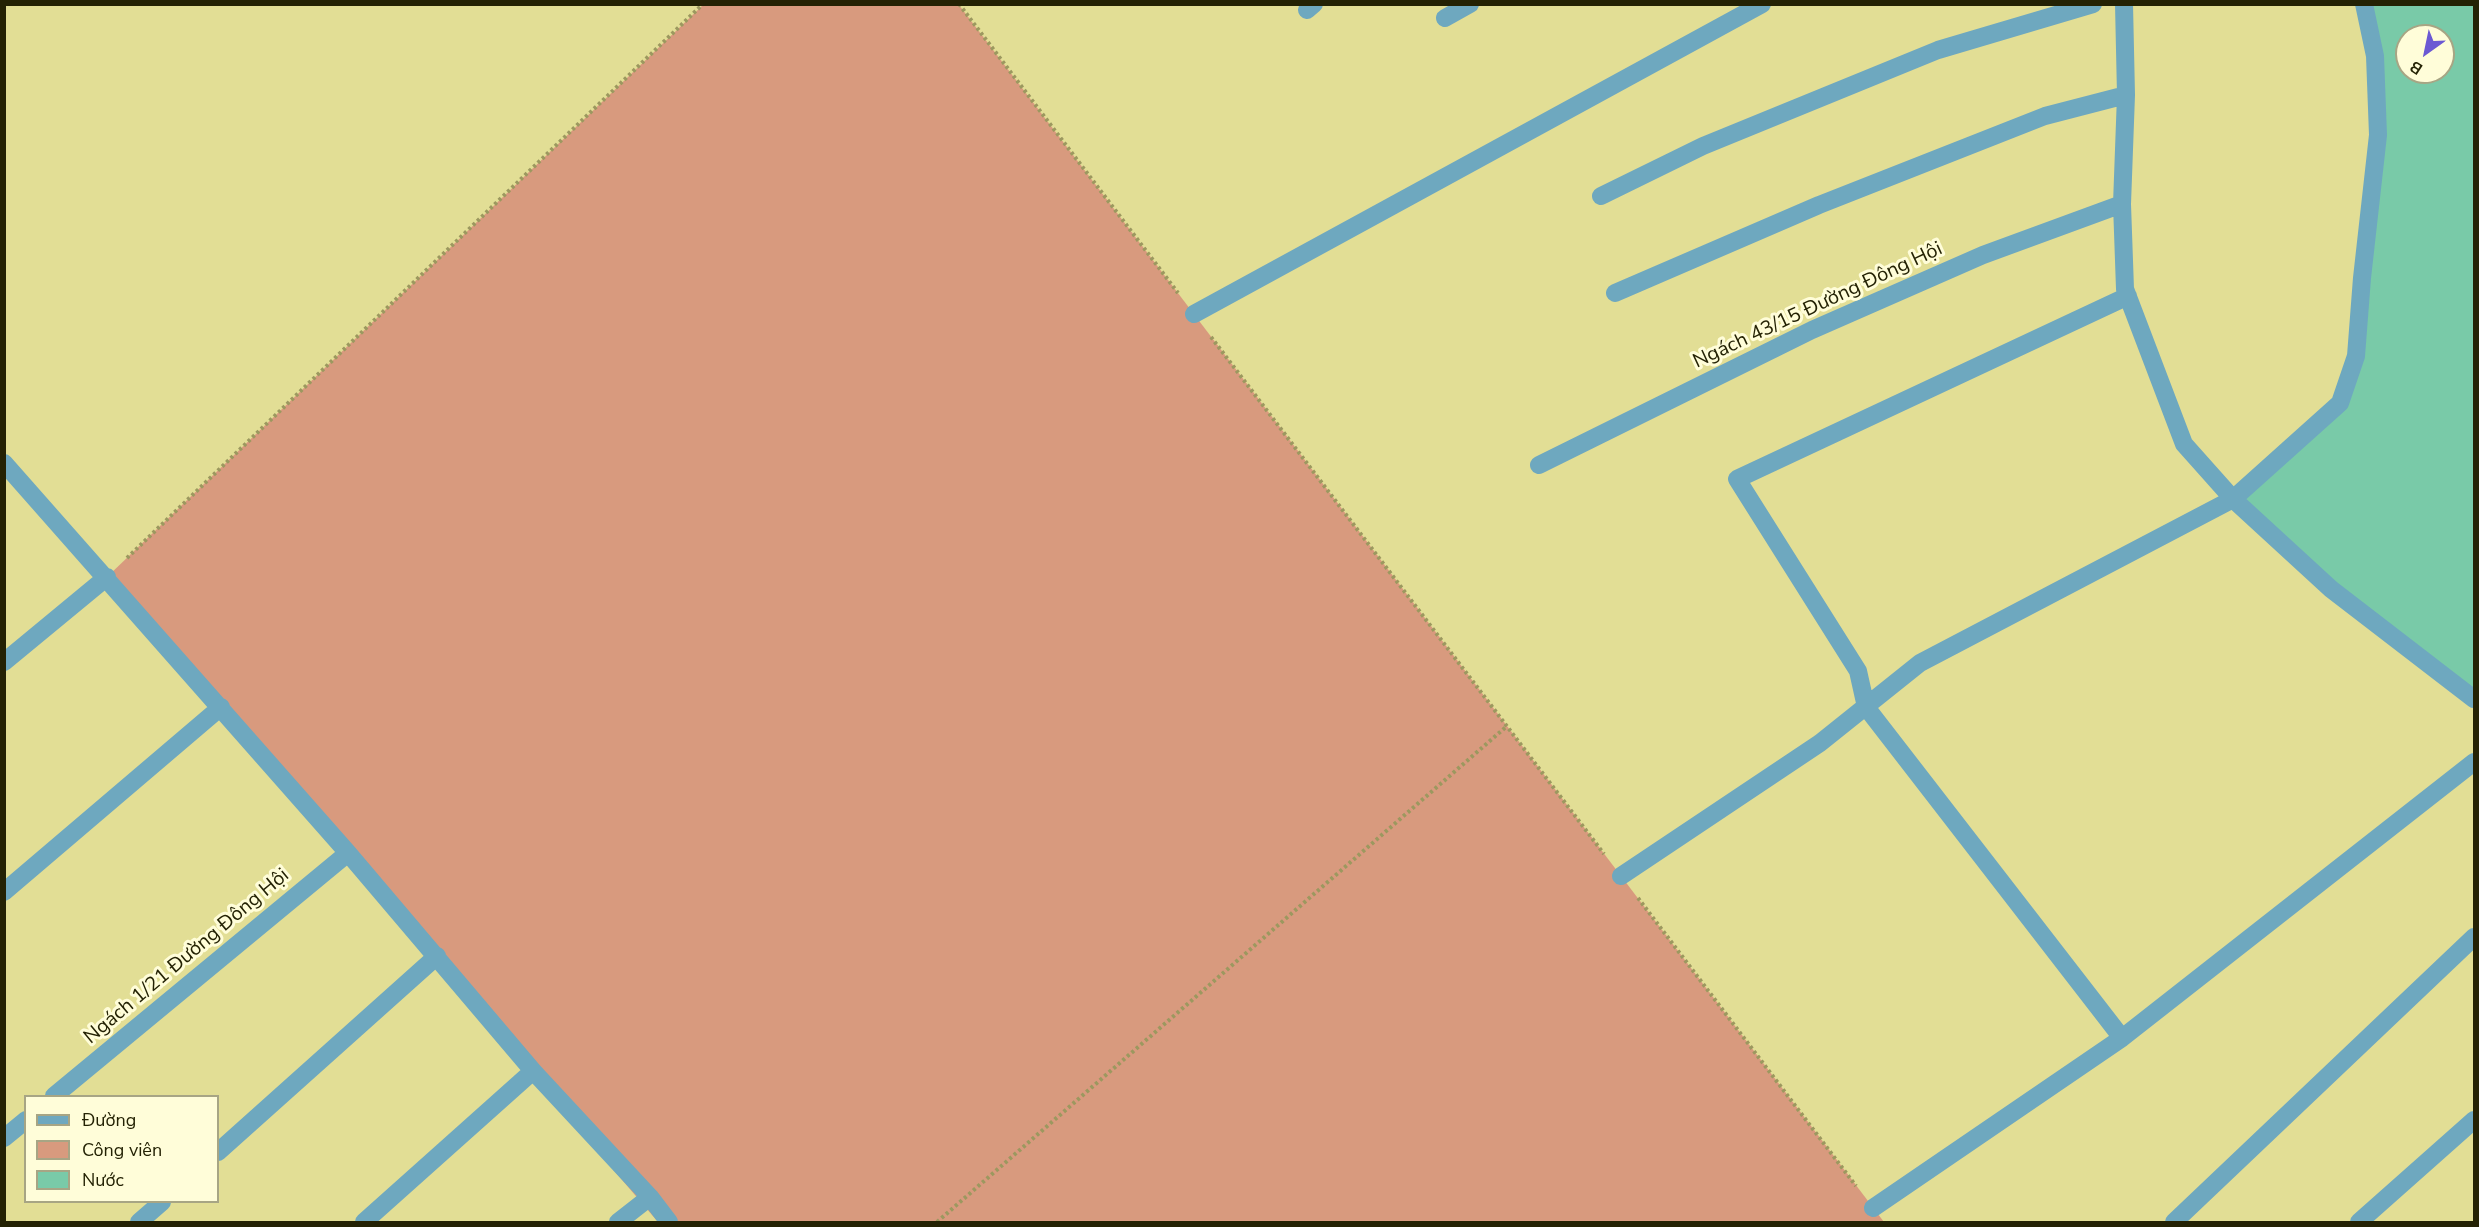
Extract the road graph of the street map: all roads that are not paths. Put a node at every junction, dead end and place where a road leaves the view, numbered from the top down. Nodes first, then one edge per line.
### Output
1 (1470, 4) edge
2 (1762, 4) edge
3 (2093, 4) edge
4 (2124, 4) edge
5 (2364, 4) edge
6 (1445, 18) dead end
7 (2126, 95) junction
8 (1601, 196) dead end
9 (2122, 204) junction
10 (1615, 293) dead end
11 (2128, 296) junction
12 (1194, 314) road end
13 (4, 462) edge
14 (1539, 465) dead end
15 (2233, 499) junction
16 (107, 577) junction
17 (4, 662) edge
18 (2475, 699) edge
19 (221, 707) junction
20 (1866, 707) junction
21 (2475, 762) edge
22 (348, 853) junction
23 (1621, 876) road end
24 (4, 892) edge
25 (2475, 937) edge
26 (437, 956) junction
27 (2122, 1038) junction
28 (533, 1071) junction
29 (55, 1095) edge
30 (2475, 1120) edge
31 (24, 1122) edge
32 (4, 1138) edge
33 (219, 1151) edge
34 (650, 1197) junction
35 (161, 1203) edge
36 (1873, 1208) road end
37 (139, 1222) edge
38 (364, 1222) edge
39 (618, 1222) edge
40 (669, 1222) edge
41 (2174, 1222) edge
42 (2359, 1222) edge

1 - 6 street
2 - 12 street
3 - 8 street
4 - 7 street
5 - 15 street
7 - 9 street
7 - 10 street
9 - 11 street
9 - 14 street, Ngách 43/15 Đường Đông Hội
11 - 15 street
11 - 20 street
13 - 16 street
15 - 18 street
15 - 20 street
16 - 17 street
16 - 19 street
19 - 22 street
19 - 24 street
20 - 23 street
20 - 27 street
21 - 27 street
22 - 26 street
22 - 29 street, Ngách 1/21 Đường Đông Hội
25 - 41 street
26 - 28 street
26 - 33 street
27 - 36 street
28 - 34 street
28 - 38 street
30 - 42 street
31 - 32 street
34 - 39 street
34 - 40 street
35 - 37 street

